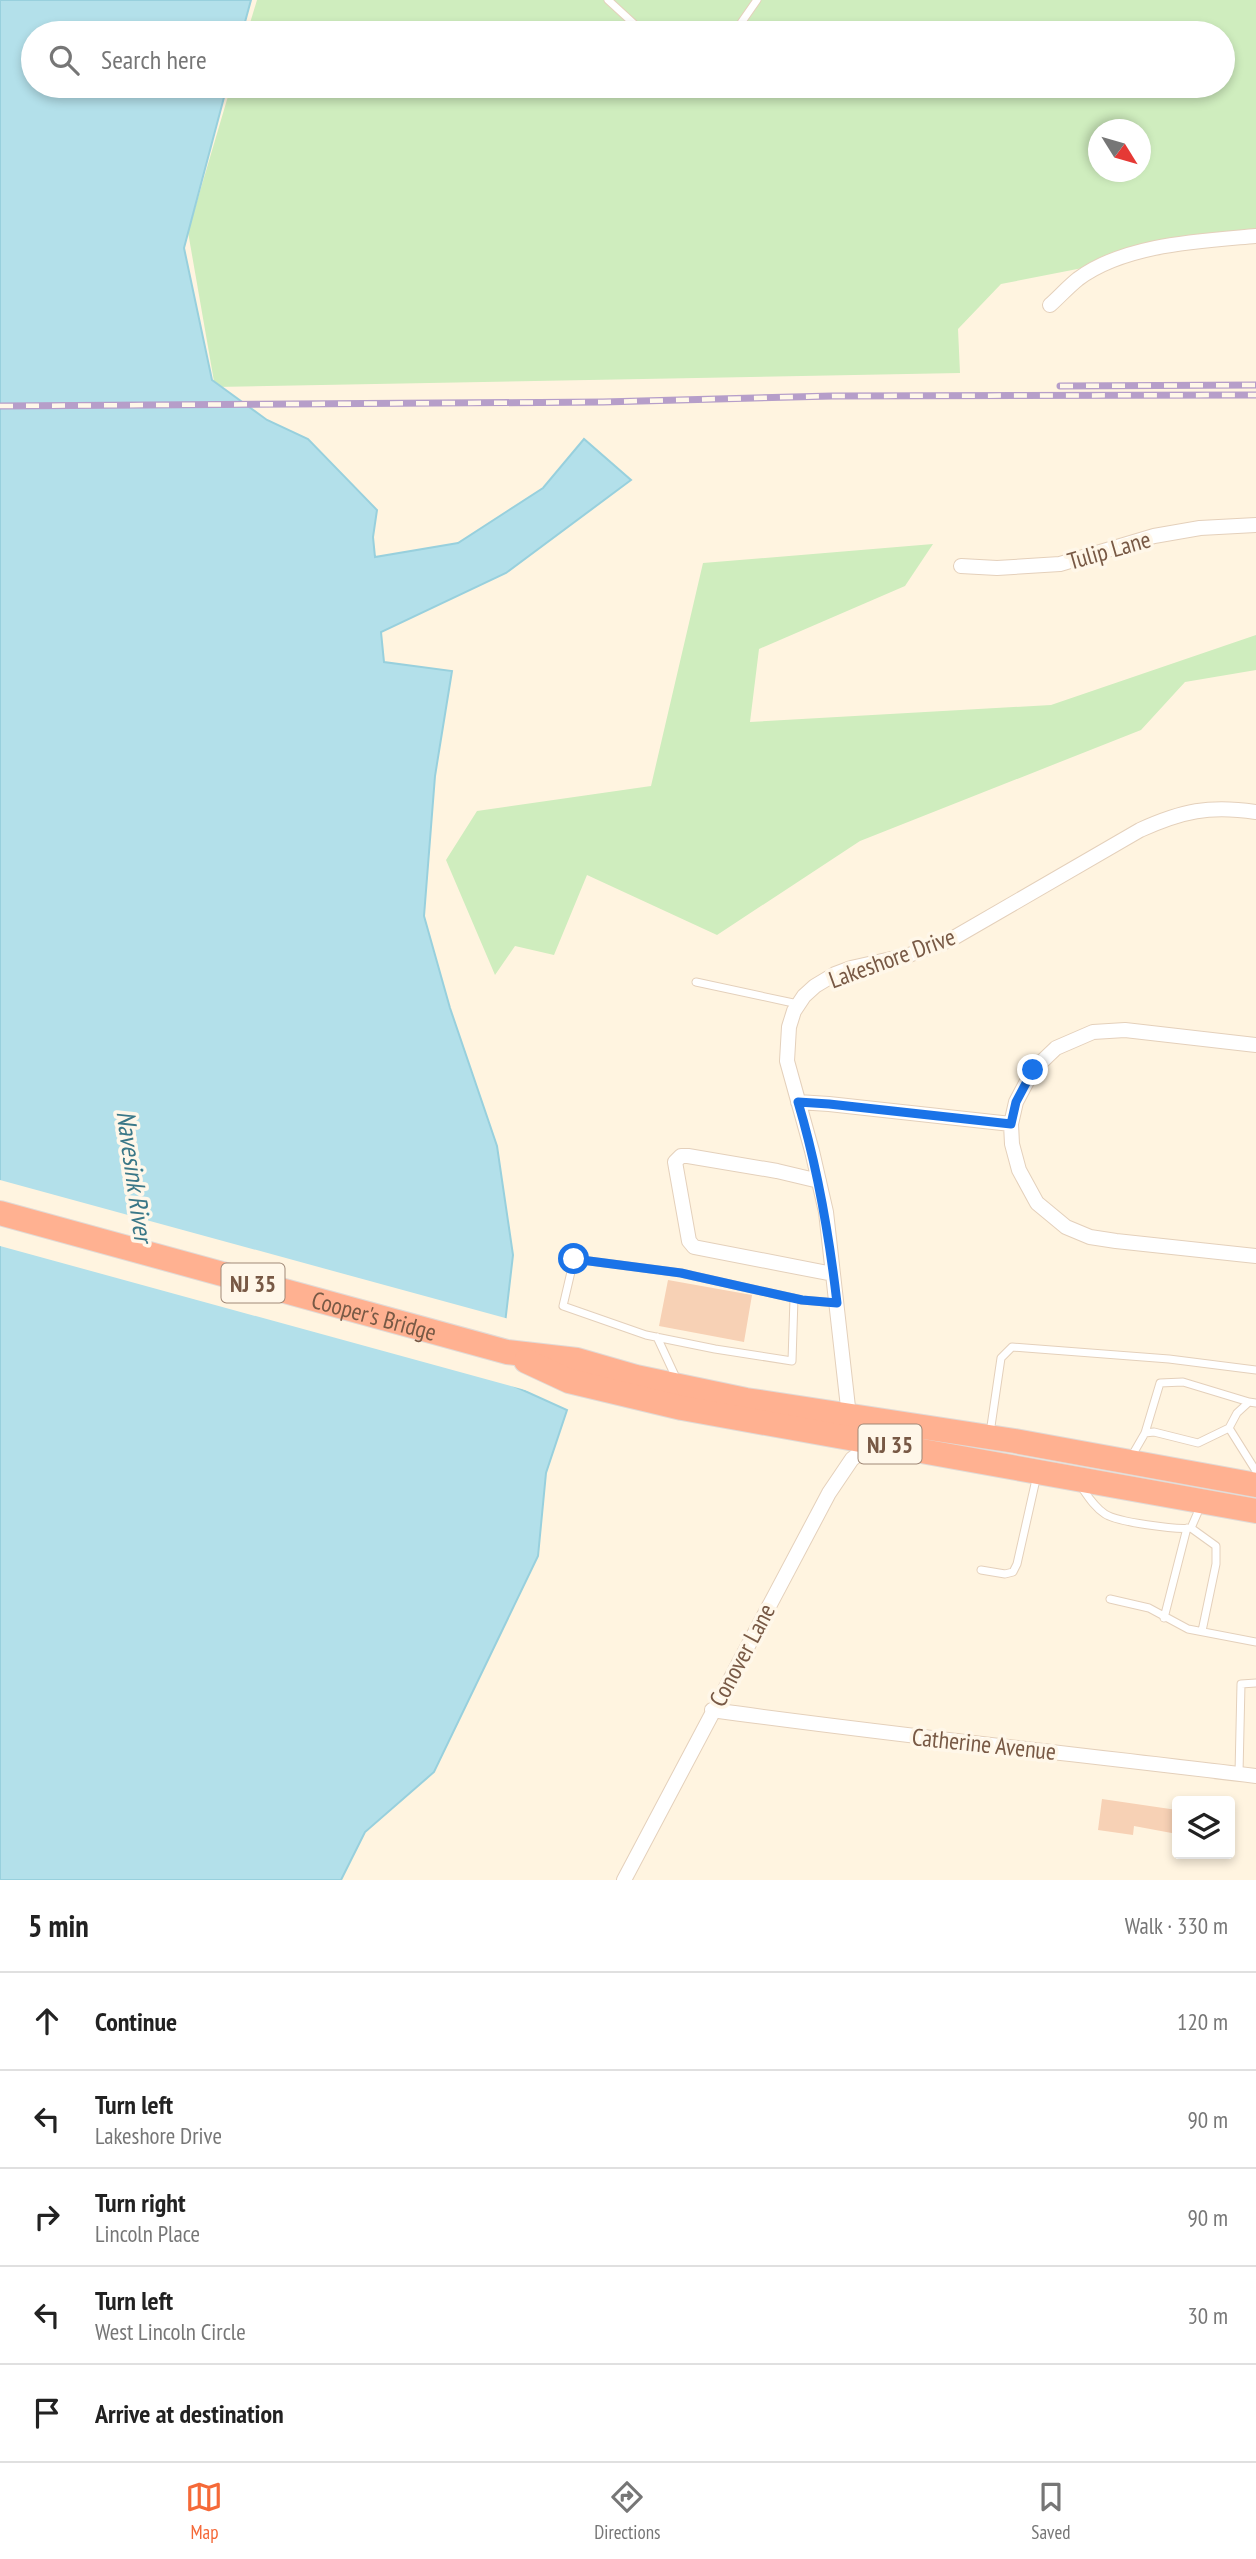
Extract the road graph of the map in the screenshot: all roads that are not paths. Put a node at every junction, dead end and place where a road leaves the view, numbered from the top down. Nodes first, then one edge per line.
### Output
1 (608, 0) edge
2 (757, 0) edge
3 (631, 21) edge
4 (742, 21) edge
5 (1256, 236) edge
6 (1050, 305) dead end
7 (1256, 525) edge
8 (961, 566) dead end
9 (1256, 812) edge
10 (696, 982) dead end
11 (798, 1004) junction
12 (1256, 1045) edge
13 (798, 1102) junction
14 (1011, 1124) junction
15 (819, 1181) junction
16 (0, 1213) edge
17 (1256, 1256) edge
18 (834, 1274) junction
19 (794, 1298) junction
20 (837, 1303) junction
21 (657, 1337) junction
22 (507, 1352) junction
23 (1256, 1370) edge
24 (681, 1387) junction
25 (1253, 1402) edge
26 (849, 1416) junction
27 (1229, 1428) junction
28 (1145, 1433) junction
29 (989, 1437) junction
30 (876, 1441) junction
31 (1128, 1462) junction
32 (1038, 1471) junction
33 (1256, 1471) edge
34 (1075, 1478) junction
35 (1256, 1485) edge
36 (1212, 1504) junction
37 (1256, 1511) edge
38 (1189, 1528) junction
39 (1256, 1530) edge
40 (981, 1570) dead end
41 (1110, 1599) dead end
42 (1164, 1618) junction
43 (1202, 1632) junction
44 (1256, 1642) edge
45 (1256, 1683) edge
46 (712, 1710) junction
47 (1239, 1774) junction
48 (1256, 1776) edge
49 (624, 1880) edge

1 - 3 lane
2 - 4 lane
5 - 6 street
7 - 8 street, Tulip Lane
9 - 11 street, Lakeshore Drive
10 - 11 lane
11 - 13 street
12 - 14 street
13 - 14 street
13 - 15 street
14 - 17 street
15 - 18 street
15 - 18 street
16 - 22 highway, Cooper's Bridge / NJ 35
18 - 20 street
19 - 20 lane
19 - 21 lane
19 - 21 lane
20 - 26 street
21 - 24 lane
22 - 24 highway, NJ 35
22 - 30 highway, NJ 35
23 - 29 lane
24 - 26 highway, NJ 35
25 - 27 lane
25 - 28 lane
26 - 29 highway, NJ 35
27 - 28 lane
27 - 33 lane
28 - 31 lane
29 - 31 highway, NJ 35
30 - 32 highway, NJ 35
30 - 46 street, Conover Lane
31 - 35 highway, NJ 35
32 - 34 highway, NJ 35
32 - 40 lane
34 - 36 highway, NJ 35
34 - 38 lane
36 - 37 highway, NJ 35
36 - 38 lane
36 - 39 highway
38 - 42 lane
38 - 43 lane
41 - 42 lane
42 - 43 lane
43 - 44 lane
45 - 47 lane
46 - 47 street, Catherine Avenue
46 - 49 street, Conover Lane
47 - 48 street, Catherine Avenue

